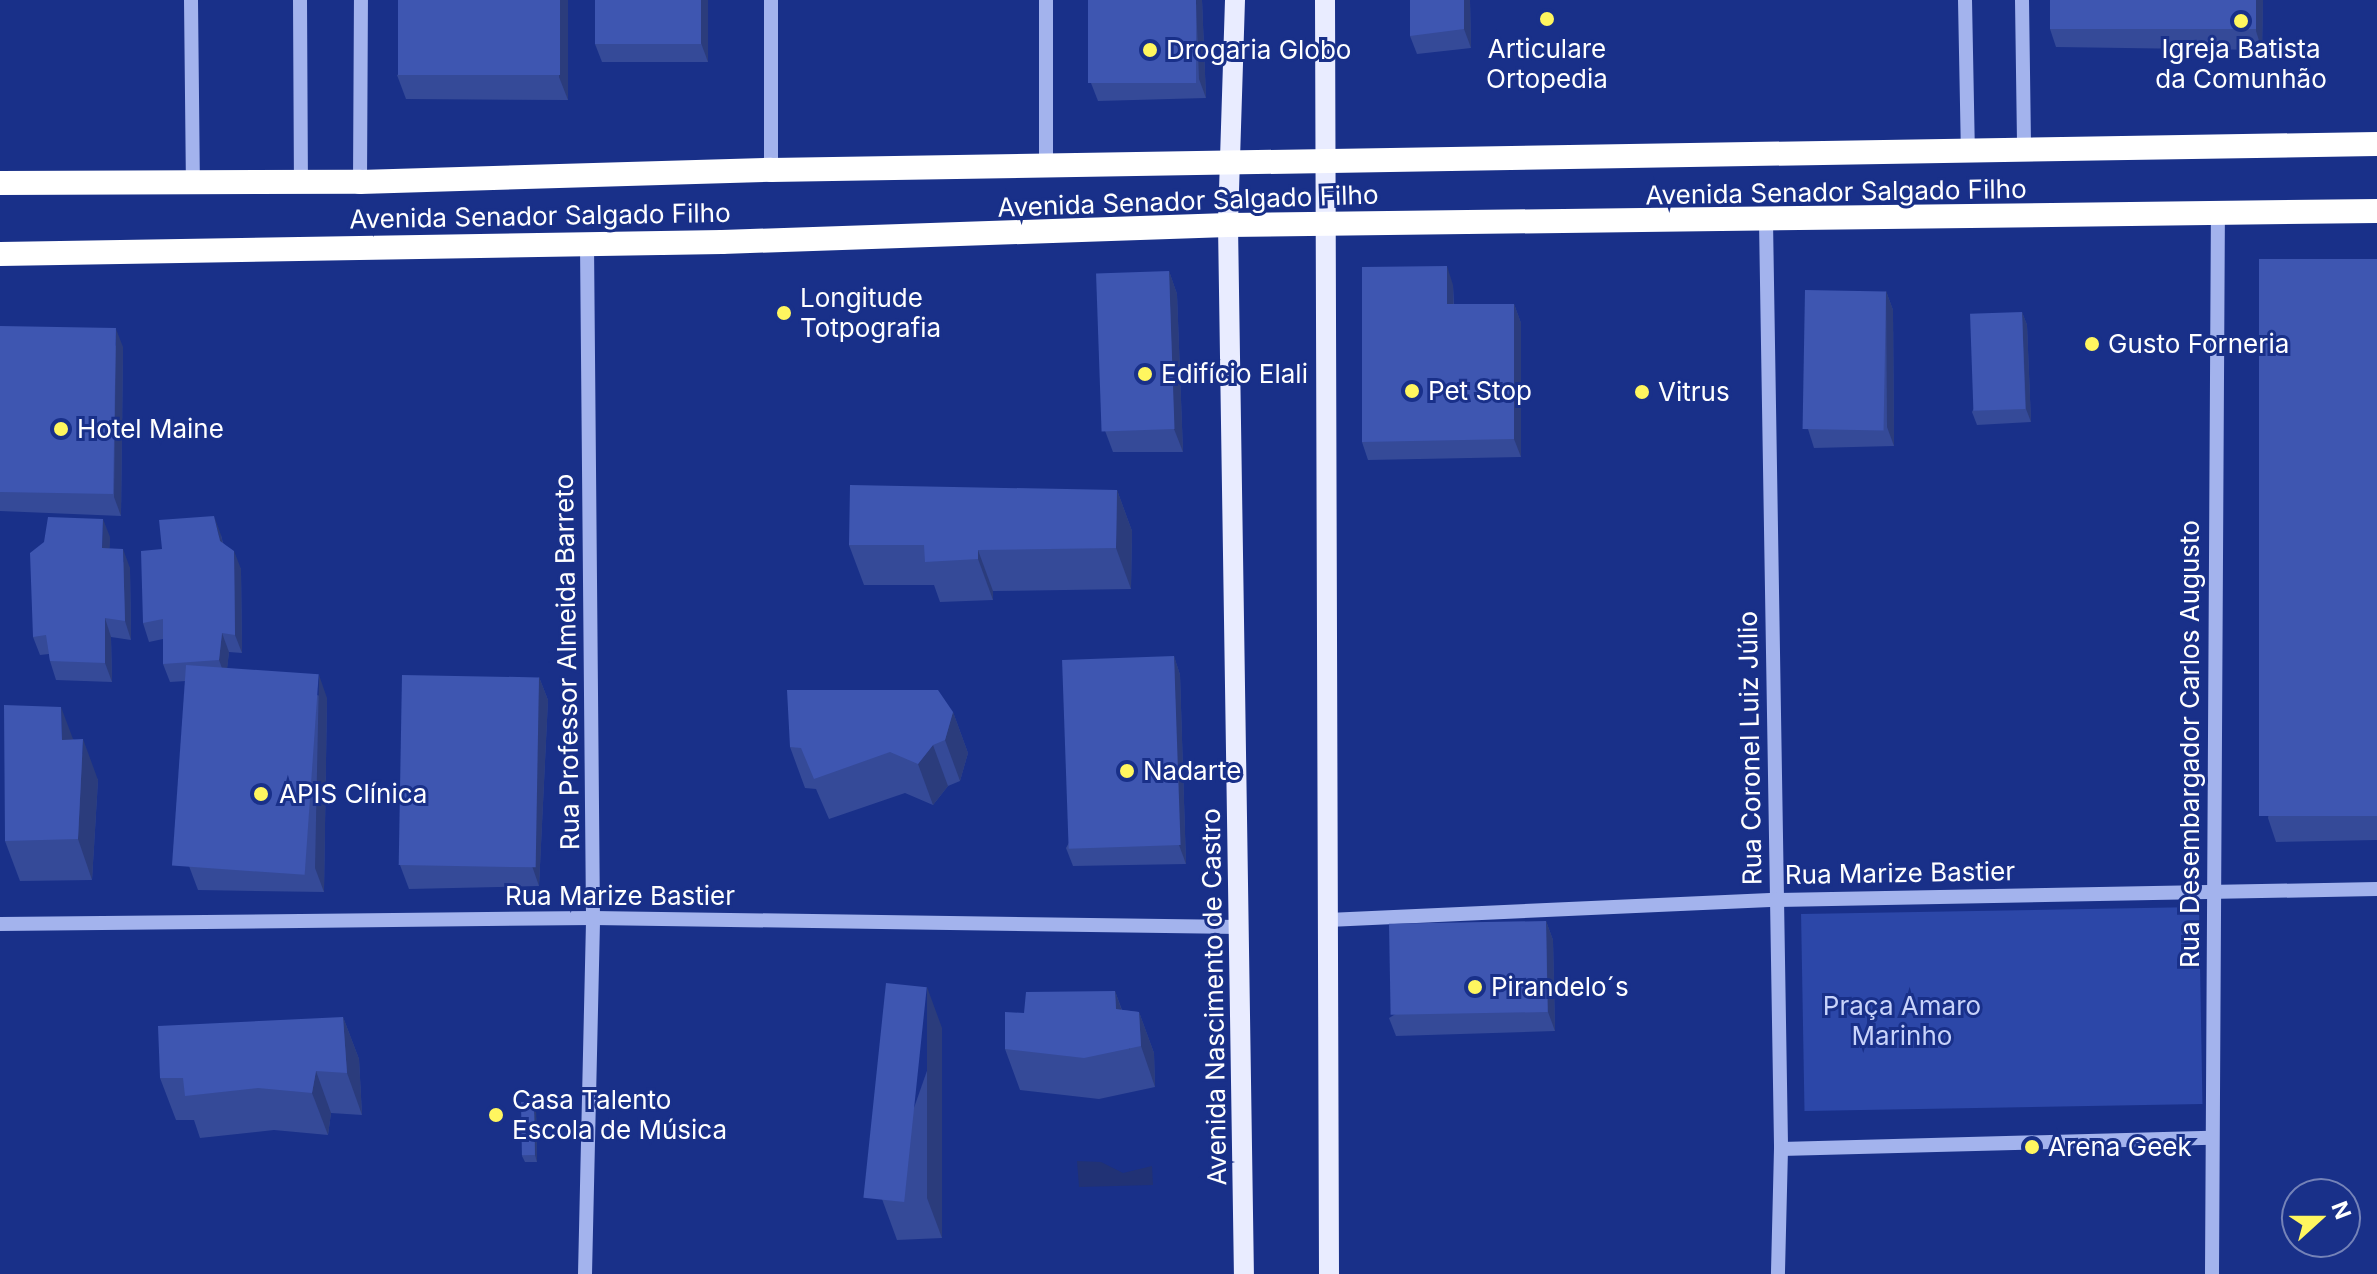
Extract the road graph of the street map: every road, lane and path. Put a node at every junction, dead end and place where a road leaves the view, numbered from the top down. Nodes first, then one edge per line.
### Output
1 (191, 0) edge
2 (300, 0) edge
3 (361, 0) edge
4 (771, 0) edge
5 (1046, 0) edge
6 (1235, 0) edge
7 (1325, 0) edge
8 (1965, 0) edge
9 (2022, 0) edge
10 (2377, 144) edge
11 (2024, 150) junction
12 (1968, 152) junction
13 (1321, 163) junction
14 (1231, 164) junction
15 (1046, 167) junction
16 (771, 170) junction
17 (301, 181) junction
18 (193, 182) junction
19 (360, 182) junction
20 (0, 183) edge
21 (2377, 211) edge
22 (2218, 215) junction
23 (1766, 221) junction
24 (1228, 225) junction
25 (1322, 226) junction
26 (587, 242) junction
27 (0, 254) edge
28 (2377, 889) edge
29 (2214, 891) junction
30 (1776, 900) junction
31 (593, 918) junction
32 (1328, 920) junction
33 (0, 924) edge
34 (1239, 927) junction
35 (2211, 1138) junction
36 (1781, 1149) junction
37 (585, 1274) edge
38 (1244, 1274) edge
39 (1329, 1274) edge
40 (1778, 1274) edge
41 (2212, 1274) edge

1 - 18 street
2 - 17 street
3 - 19 street
4 - 16 street
5 - 15 street
6 - 14 main road, Avenida Nascimento de Castro
7 - 13 main road
8 - 12 street
9 - 11 street
10 - 11 highway, Avenida Senador Salgado Filho
11 - 12 highway, Avenida Senador Salgado Filho
12 - 13 highway, Avenida Senador Salgado Filho
13 - 14 highway, Avenida Senador Salgado Filho
13 - 25 main road
14 - 15 highway, Avenida Senador Salgado Filho
14 - 24 main road, Avenida Nascimento de Castro
15 - 16 highway, Avenida Senador Salgado Filho
16 - 19 highway, Avenida Senador Salgado Filho
17 - 18 highway, Avenida Senador Salgado Filho
17 - 19 highway, Avenida Senador Salgado Filho
18 - 20 highway, Avenida Senador Salgado Filho
21 - 22 highway, Avenida Senador Salgado Filho
22 - 23 highway, Avenida Senador Salgado Filho
22 - 29 street, Rua Desembargador Carlos Augusto
23 - 25 highway, Avenida Senador Salgado Filho
23 - 30 street, Rua Coronel Luiz Júlio
24 - 25 highway, Avenida Senador Salgado Filho
24 - 26 highway, Avenida Senador Salgado Filho
24 - 34 main road, Avenida Nascimento de Castro
25 - 32 main road
26 - 27 highway, Avenida Senador Salgado Filho
26 - 31 street, Rua Professor Almeida Barreto
28 - 29 street, Rua Marize Bastier
29 - 30 street, Rua Marize Bastier
29 - 35 street, Rua Desembargador Carlos Augusto
30 - 32 street, Rua Marize Bastier
30 - 36 street, Rua Coronel Luiz Júlio
31 - 33 street, Rua Marize Bastier
31 - 34 street, Rua Marize Bastier
31 - 37 street, Rua Professor Almeida Barreto
32 - 39 main road
34 - 38 main road, Avenida Nascimento de Castro
35 - 36 street
35 - 41 street, Rua Desembargador Carlos Augusto
36 - 40 street, Rua Coronel Luiz Júlio

